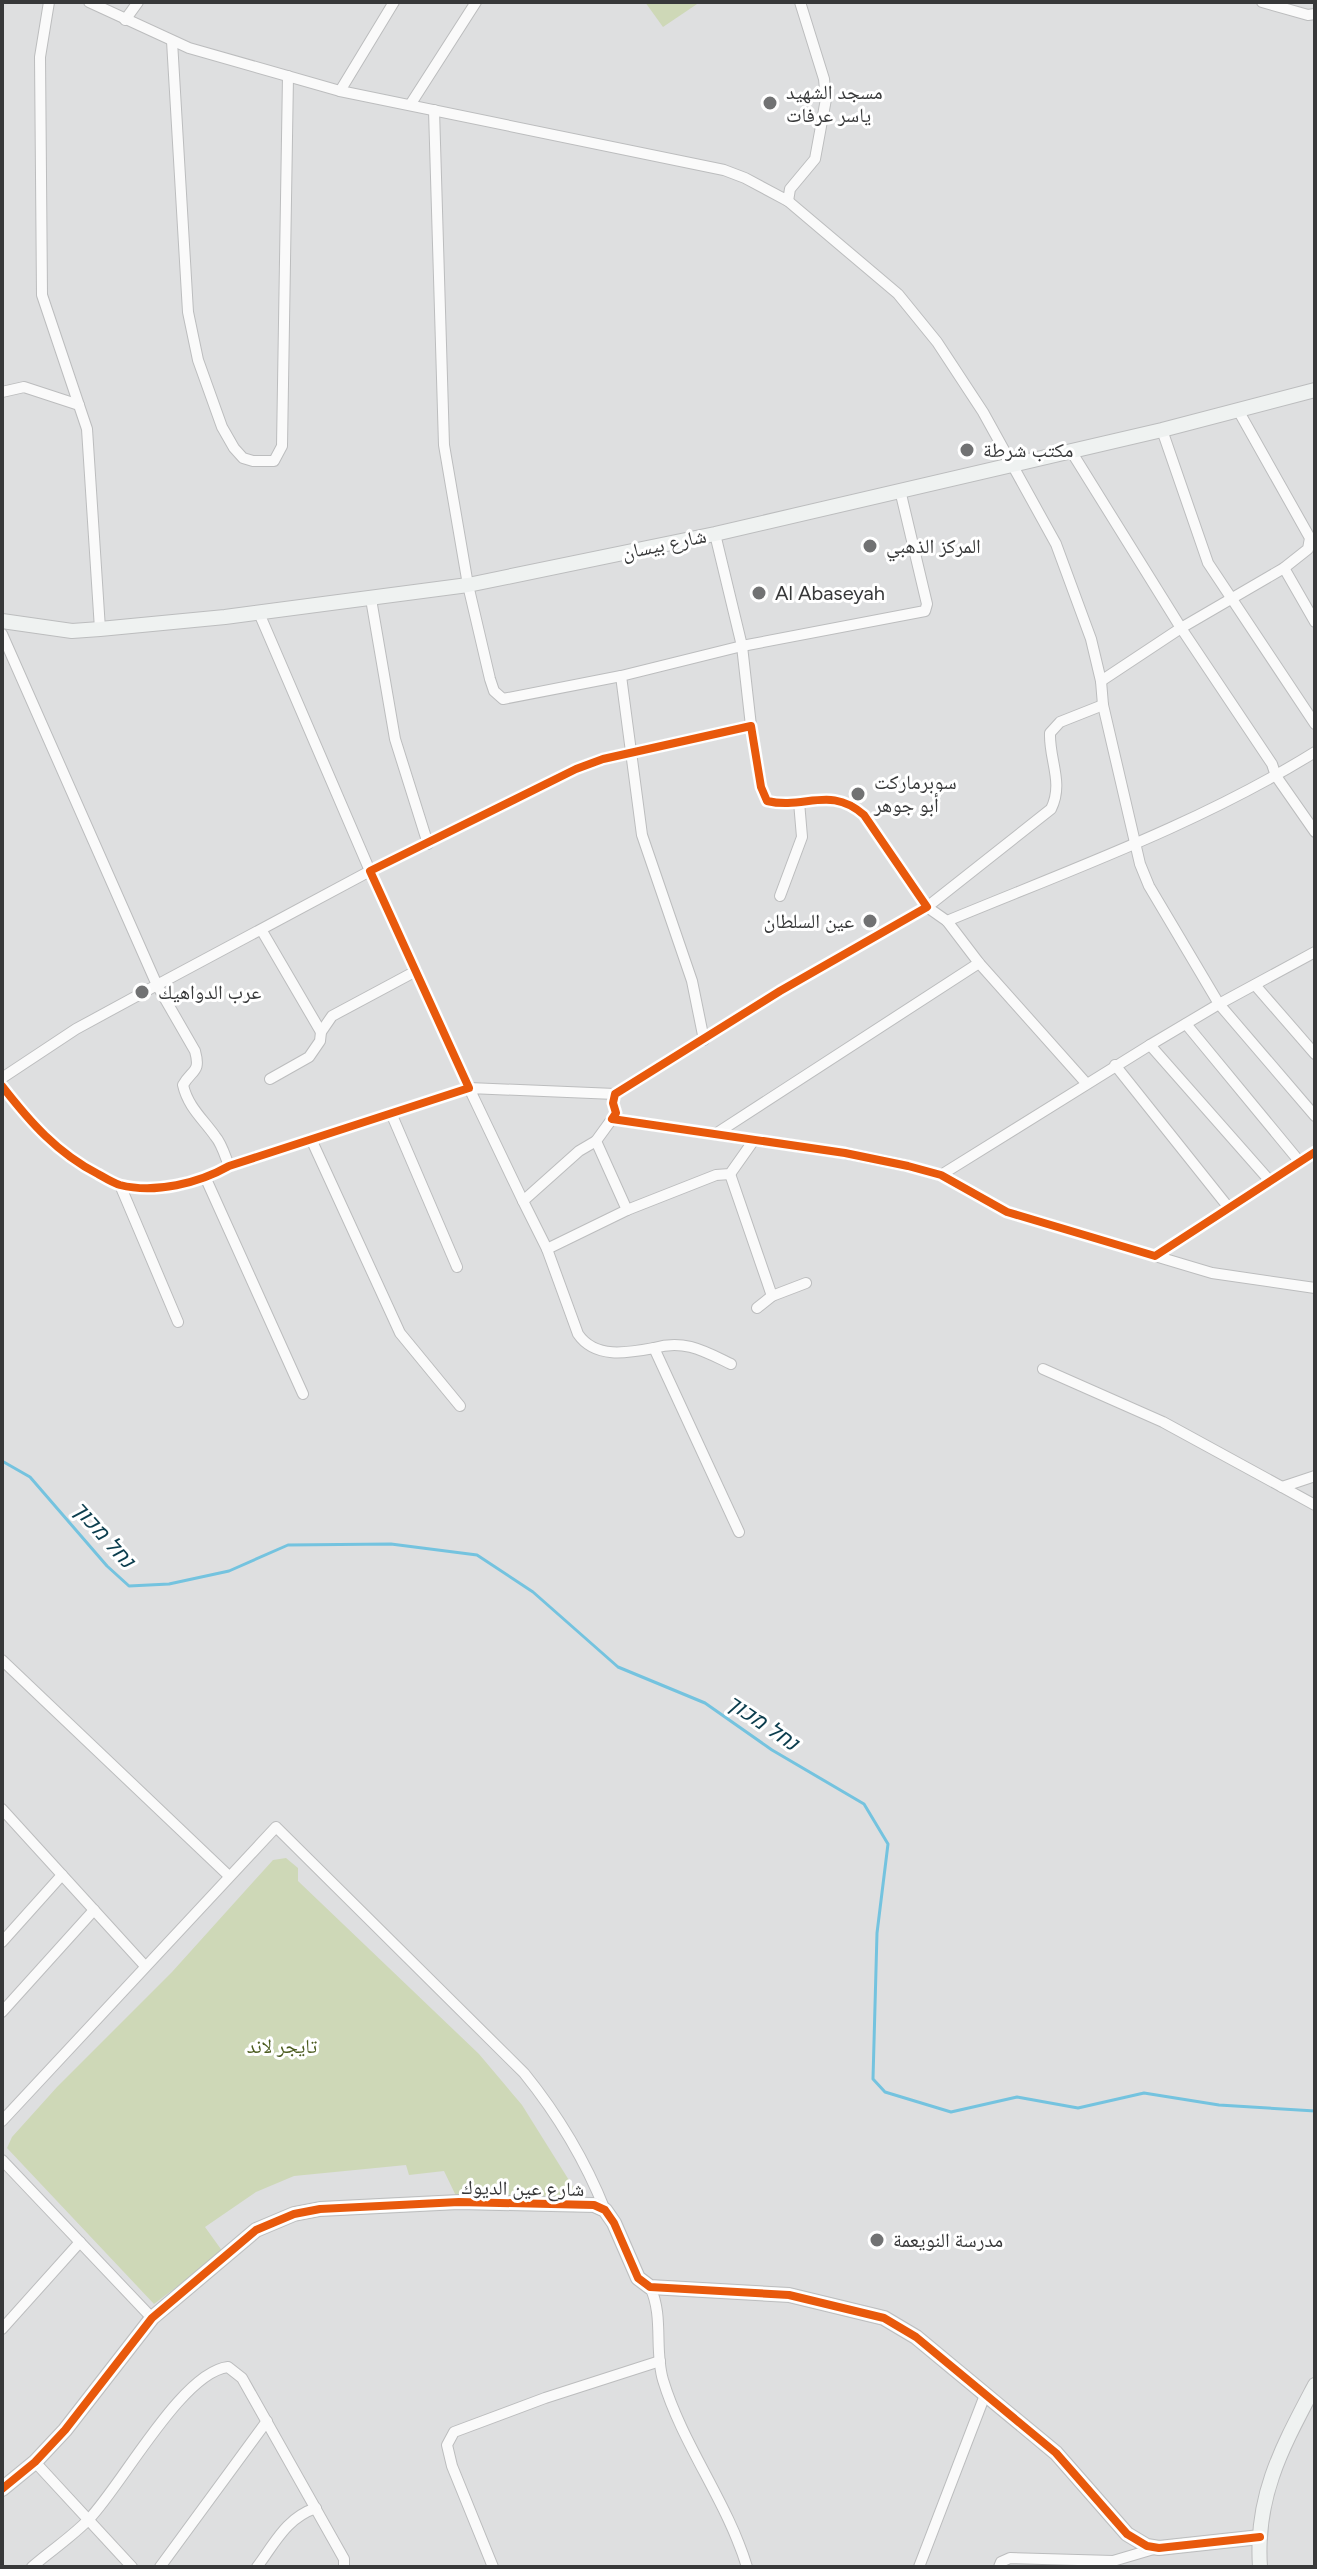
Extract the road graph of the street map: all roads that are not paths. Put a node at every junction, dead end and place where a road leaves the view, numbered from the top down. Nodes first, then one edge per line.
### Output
1 (49, 2) edge
2 (89, 2) edge
3 (138, 2) edge
4 (394, 2) edge
5 (476, 2) edge
6 (800, 2) edge
7 (1262, 2) edge
8 (1315, 14) edge
9 (125, 20) junction
10 (172, 41) junction
11 (288, 76) junction
12 (340, 91) junction
13 (410, 105) junction
14 (434, 110) junction
15 (788, 201) junction
16 (1315, 390) edge
17 (2, 392) edge
18 (79, 405) junction
19 (1238, 410) junction
20 (1162, 430) junction
21 (1071, 451) junction
22 (1011, 465) junction
23 (900, 490) junction
24 (715, 534) junction
25 (1312, 542) edge
26 (1284, 568) junction
27 (468, 585) junction
28 (371, 599) junction
29 (1233, 600) junction
30 (259, 613) junction
31 (2, 621) edge
32 (1315, 622) edge
33 (1181, 628) junction
34 (100, 629) junction
35 (2, 634) edge
36 (742, 646) junction
37 (621, 676) junction
38 (1101, 681) junction
39 (1103, 705) junction
40 (1315, 724) edge
41 (751, 726) junction
42 (1315, 752) edge
43 (633, 753) junction
44 (1276, 776) junction
45 (799, 802) junction
46 (1315, 832) edge
47 (1135, 843) junction
48 (428, 844) junction
49 (370, 871) junction
50 (780, 896) dead end
51 (927, 907) junction
52 (947, 921) junction
53 (262, 931) junction
54 (1315, 952) edge
55 (979, 963) junction
56 (416, 971) junction
57 (157, 985) junction
58 (1255, 985) junction
59 (1219, 1004) junction
60 (1186, 1024) junction
61 (321, 1032) junction
62 (704, 1040) junction
63 (1150, 1045) junction
64 (1315, 1054) edge
65 (1115, 1065) junction
66 (2, 1078) edge
67 (270, 1079) dead end
68 (1086, 1083) junction
69 (2, 1086) edge
70 (469, 1088) junction
71 (615, 1094) junction
72 (391, 1113) junction
73 (1315, 1116) edge
74 (612, 1119) junction
75 (717, 1133) junction
76 (311, 1139) junction
77 (754, 1140) junction
78 (596, 1141) junction
79 (1315, 1152) edge
80 (1299, 1161) junction
81 (229, 1166) junction
82 (730, 1174) junction
83 (941, 1175) junction
84 (206, 1179) junction
85 (1269, 1180) junction
86 (120, 1185) junction
87 (523, 1201) junction
88 (1229, 1208) junction
89 (627, 1210) junction
90 (547, 1249) junction
91 (1155, 1256) junction
92 (457, 1267) dead end
93 (806, 1283) dead end
94 (1315, 1288) edge
95 (772, 1296) junction
96 (757, 1308) dead end
97 (178, 1322) dead end
98 (654, 1348) junction
99 (731, 1364) dead end
100 (1043, 1369) dead end
101 (303, 1394) dead end
102 (460, 1406) dead end
103 (1315, 1476) edge
104 (1282, 1487) junction
105 (1315, 1505) edge
106 (739, 1532) dead end
107 (2, 1660) edge
108 (2, 1809) edge
109 (62, 1875) junction
110 (229, 1876) junction
111 (94, 1910) junction
112 (2, 1942) edge
113 (145, 1966) junction
114 (2, 2012) edge
115 (2, 2121) edge
116 (2, 2160) edge
117 (605, 2210) junction
118 (80, 2242) junction
119 (650, 2287) junction
120 (152, 2318) junction
121 (2, 2329) edge
122 (660, 2361) junction
123 (1315, 2385) edge
124 (985, 2395) junction
125 (267, 2421) junction
126 (35, 2462) junction
127 (2, 2489) edge
128 (316, 2508) junction
129 (89, 2519) junction
130 (1260, 2537) junction
131 (1159, 2548) junction
132 (32, 2567) edge
133 (132, 2567) edge
134 (160, 2567) edge
135 (257, 2567) edge
136 (344, 2567) edge
137 (493, 2567) edge
138 (747, 2567) edge
139 (919, 2567) edge
140 (999, 2567) edge
141 (1260, 2567) edge

1 - 18 street
2 - 9 street
3 - 9 street
4 - 12 street
5 - 13 street
6 - 15 street
7 - 8 street
9 - 10 street
10 - 11 street
10 - 11 street
11 - 12 street
12 - 13 street
13 - 14 street
14 - 15 street
14 - 27 street
15 - 22 street
16 - 19 street, شارع بيسان
17 - 18 street
18 - 34 street
19 - 20 street, شارع بيسان
19 - 25 street
20 - 21 street, شارع بيسان
20 - 29 street
21 - 22 street, شارع بيسان
21 - 33 street
22 - 23 street, شارع بيسان
22 - 38 street
23 - 24 street, شارع بيسان
23 - 36 street
24 - 27 street, شارع بيسان
24 - 36 street
25 - 26 street
26 - 29 street
26 - 32 street
27 - 28 street, شارع بيسان
27 - 37 street
28 - 30 street, شارع بيسان
28 - 48 street
29 - 33 street
29 - 40 street
30 - 34 street, شارع بيسان
30 - 49 street
31 - 34 street, شارع بيسان
33 - 38 street
33 - 44 street
35 - 57 street
36 - 37 street
36 - 41 street
37 - 43 street
38 - 39 street
39 - 47 street
39 - 51 street
41 - 43 street
41 - 45 street
42 - 44 street
43 - 48 street
43 - 62 street
44 - 46 street
44 - 47 street
45 - 50 street
45 - 51 street
47 - 52 street
47 - 59 street
48 - 49 street
49 - 53 street
49 - 56 street
51 - 52 street
51 - 62 street
52 - 55 street
53 - 57 street
53 - 61 street
54 - 58 street
55 - 68 street
55 - 75 street
56 - 61 street
56 - 70 street
57 - 66 street
57 - 81 street
58 - 59 street
58 - 64 street
59 - 60 street
59 - 73 street
60 - 63 street
60 - 80 street
61 - 67 street
62 - 71 street
63 - 65 street
63 - 85 street
65 - 68 street
65 - 88 street
68 - 83 street
69 - 86 street
70 - 71 street
70 - 72 street
70 - 87 street
71 - 74 street
72 - 76 street
72 - 92 street
74 - 75 street
74 - 78 street
75 - 77 street
76 - 81 street
76 - 102 street
77 - 82 street
77 - 83 street
78 - 87 street
78 - 89 street
79 - 80 street
80 - 85 street
81 - 84 street
82 - 89 street
82 - 95 street
83 - 91 street
84 - 86 street
84 - 101 street
85 - 88 street
86 - 97 street
87 - 90 street
88 - 91 street
89 - 90 street
90 - 98 street
91 - 94 street
93 - 95 street
95 - 96 street
98 - 99 street
98 - 106 street
100 - 104 street
103 - 104 street
104 - 105 street
107 - 110 street
108 - 109 street
109 - 111 street
109 - 112 street
110 - 113 street
110 - 117 street
111 - 113 street
111 - 114 street
113 - 115 street
116 - 118 street
117 - 119 street, شارع عين الديوك
117 - 120 street, شارع عين الديوك
118 - 120 street
118 - 121 street
119 - 122 street
119 - 124 street
120 - 126 street, شارع عين الديوك
122 - 137 street
122 - 138 street
123 - 130 street
124 - 131 street
124 - 139 street
125 - 128 street
125 - 129 street
125 - 134 street
126 - 127 street, شارع عين الديوك
126 - 129 street
128 - 135 street
128 - 136 street
129 - 132 street
129 - 133 street
130 - 131 street
130 - 141 street
131 - 140 street

